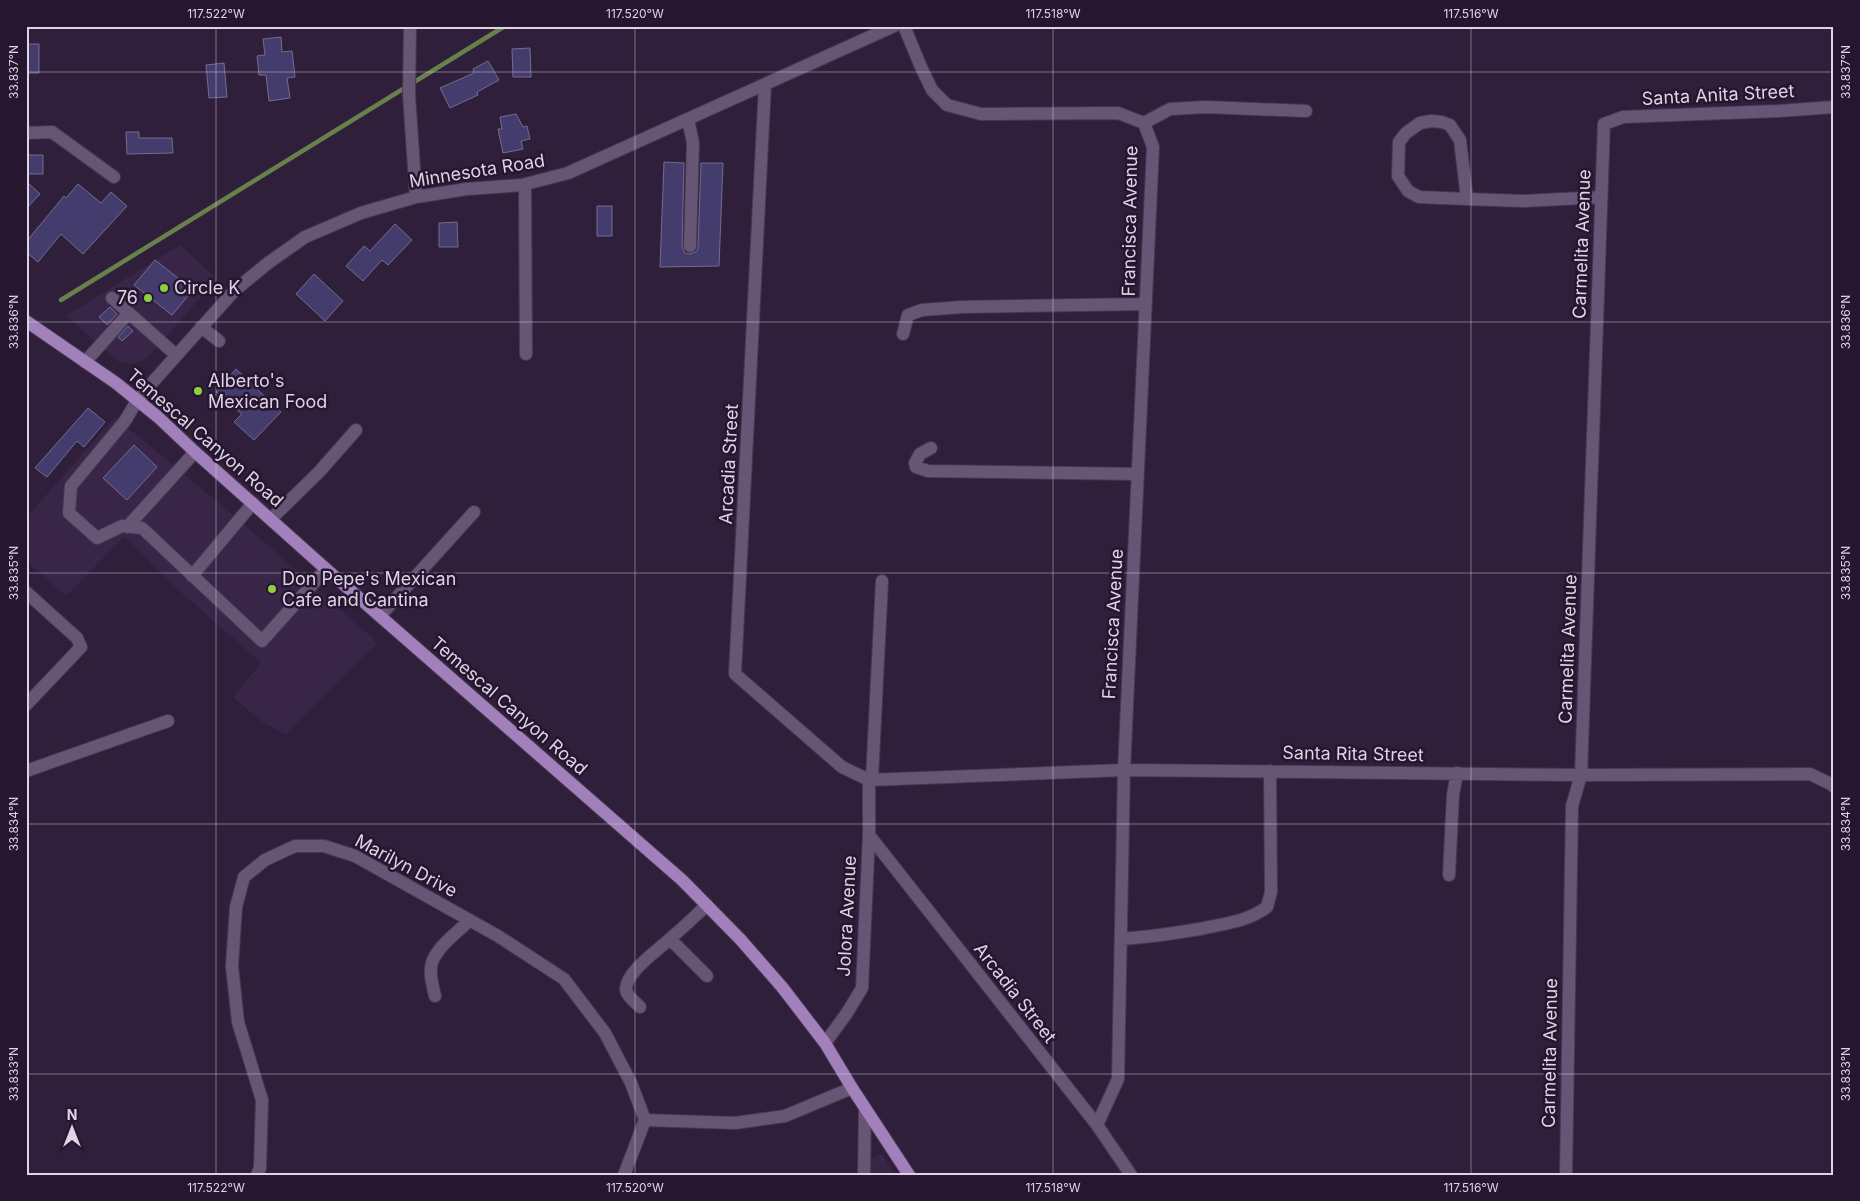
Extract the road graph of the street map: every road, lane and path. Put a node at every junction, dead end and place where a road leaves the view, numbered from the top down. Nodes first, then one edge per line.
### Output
1 (410, 26) edge
2 (894, 26) edge
3 (904, 26) edge
4 (765, 85) junction
5 (1834, 107) edge
6 (1306, 111) dead end
7 (688, 120) junction
8 (1144, 123) junction
9 (1604, 124) joint
10 (26, 133) edge
11 (114, 177) dead end
12 (525, 185) junction
13 (416, 197) junction
14 (1601, 197) junction
15 (1467, 199) junction
16 (690, 246) dead end
17 (112, 298) dead end
18 (1146, 304) junction
19 (129, 313) junction
20 (26, 321) edge
21 (201, 327) junction
22 (903, 334) dead end
23 (219, 342) dead end
24 (526, 354) dead end
25 (176, 355) junction
26 (85, 362) junction
27 (138, 399) junction
28 (356, 430) dead end
29 (930, 448) dead end
30 (195, 452) junction
31 (1138, 474) junction
32 (253, 503) junction
33 (474, 512) dead end
34 (271, 519) junction
35 (127, 527) junction
36 (326, 568) junction
37 (192, 576) junction
38 (882, 580) dead end
39 (26, 592) edge
40 (380, 616) junction
41 (26, 705) edge
42 (168, 721) dead end
43 (1124, 770) junction
44 (26, 771) edge
45 (1270, 771) junction
46 (1456, 773) junction
47 (1581, 774) junction
48 (870, 779) junction
49 (1834, 787) edge
50 (869, 835) junction
51 (1449, 875) dead end
52 (707, 905) junction
53 (470, 920) junction
54 (670, 939) junction
55 (1121, 939) junction
56 (707, 976) dead end
57 (435, 996) dead end
58 (640, 1007) dead end
59 (825, 1043) junction
60 (852, 1088) junction
61 (865, 1109) junction
62 (645, 1120) junction
63 (1097, 1125) junction
64 (257, 1175) edge
65 (624, 1175) edge
66 (864, 1175) edge
67 (909, 1175) edge
68 (1131, 1175) edge
69 (1566, 1175) edge

1 - 13 street
2 - 4 street, Minnesota Road
3 - 8 street
4 - 7 street, Minnesota Road
4 - 48 street, Arcadia Street
5 - 9 street, Santa Anita Street
6 - 8 street
7 - 12 street, Minnesota Road
7 - 16 street
8 - 18 street, Francisca Avenue
9 - 14 street, Carmelita Avenue
10 - 11 street
12 - 13 street, Minnesota Road
12 - 24 street
13 - 21 street, Minnesota Road
14 - 15 street
14 - 47 street, Carmelita Avenue
15 - 15 street
17 - 19 street
18 - 22 street
18 - 31 street, Francisca Avenue
19 - 25 street
19 - 26 street
20 - 26 main road, Temescal Canyon Road
21 - 23 street
21 - 25 street, Minnesota Road
25 - 27 street, Minnesota Road
26 - 27 main road, Temescal Canyon Road
27 - 30 main road, Temescal Canyon Road
27 - 35 street, Minnesota Road
28 - 34 street
29 - 31 street
30 - 32 main road, Temescal Canyon Road
30 - 35 street
31 - 43 street, Francisca Avenue
32 - 34 main road, Temescal Canyon Road
32 - 37 street
33 - 40 street
34 - 36 main road, Temescal Canyon Road
35 - 37 street
36 - 37 street
36 - 40 main road, Temescal Canyon Road
38 - 48 street, Jolora Avenue
39 - 41 street
40 - 52 main road, Temescal Canyon Road
42 - 44 street
43 - 45 street, Santa Rita Street
43 - 48 street, Santa Rita Street
43 - 55 street, Francisca Avenue
45 - 46 street, Santa Rita Street
45 - 55 street
46 - 47 street, Santa Rita Street
46 - 51 street
47 - 49 street, Santa Rita Street
47 - 69 street, Carmelita Avenue
48 - 50 street, Jolora Avenue
50 - 59 street, Jolora Avenue
50 - 63 street, Arcadia Street
52 - 54 street
52 - 59 main road, Temescal Canyon Road
53 - 57 street
53 - 62 street, Marilyn Drive
53 - 64 street, Marilyn Drive
54 - 56 street
54 - 58 street
55 - 63 street, Francisca Avenue
59 - 60 main road, Temescal Canyon Road
60 - 61 main road, Temescal Canyon Road
60 - 62 street
61 - 66 street
61 - 67 main road, Temescal Canyon Road
62 - 65 street
63 - 68 street, Arcadia Street

